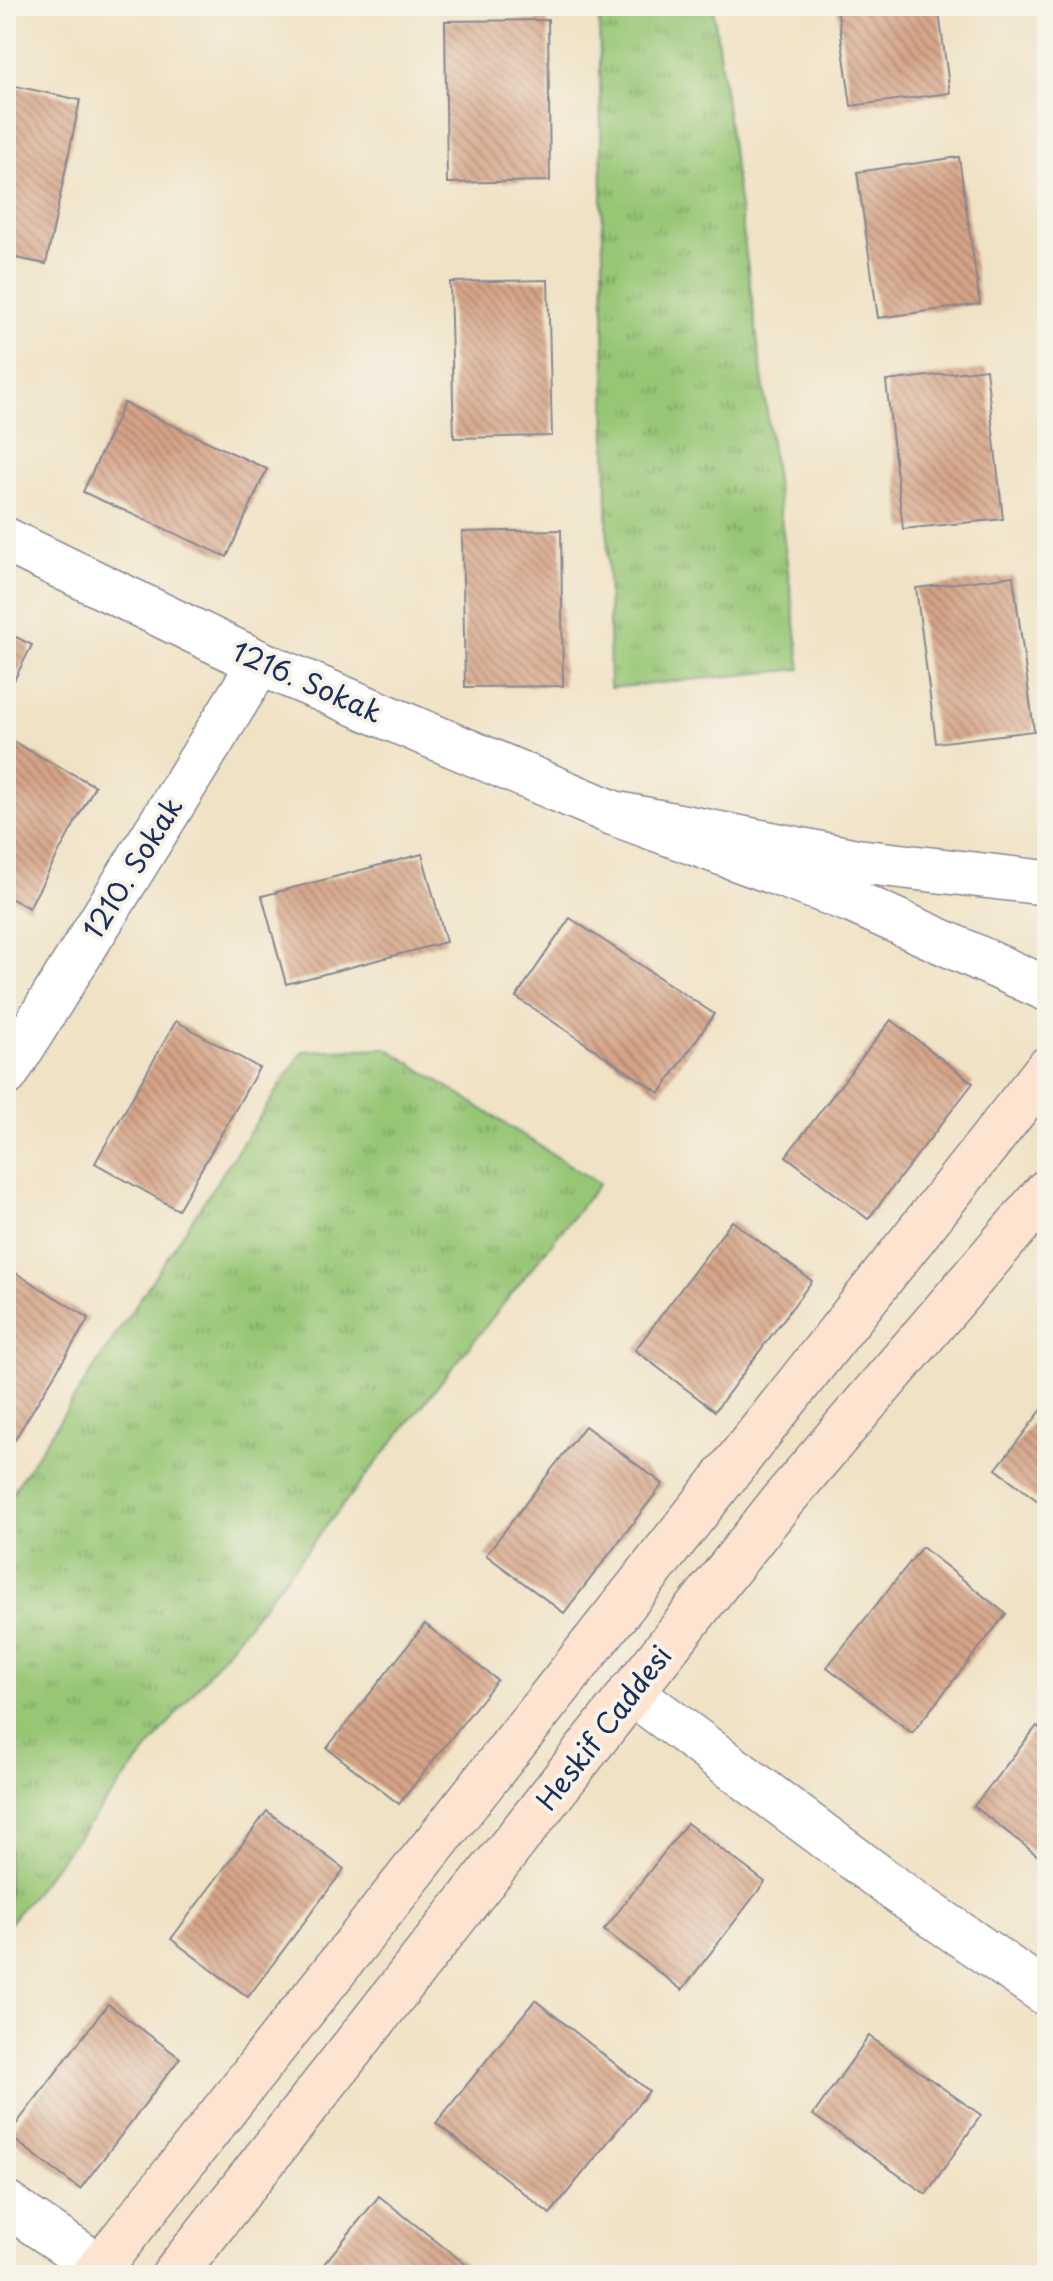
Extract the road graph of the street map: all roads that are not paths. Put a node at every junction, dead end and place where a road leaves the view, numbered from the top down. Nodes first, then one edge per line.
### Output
1 (6, 540) edge
2 (260, 663) junction
3 (613, 813) junction
4 (1047, 883) edge
5 (1047, 989) edge
6 (1047, 1069) edge
7 (6, 1074) edge
8 (1047, 1191) edge
9 (631, 1692) junction
10 (1047, 1994) edge
11 (6, 2204) edge
12 (97, 2271) edge
13 (174, 2275) edge

1 - 2 street, 1216. Sokak
2 - 3 street, 1216. Sokak
2 - 7 street, 1210. Sokak
3 - 4 street
3 - 5 street
6 - 12 main road
8 - 9 main road, Heskif Caddesi
9 - 10 street
9 - 13 main road, Heskif Caddesi
11 - 12 street

